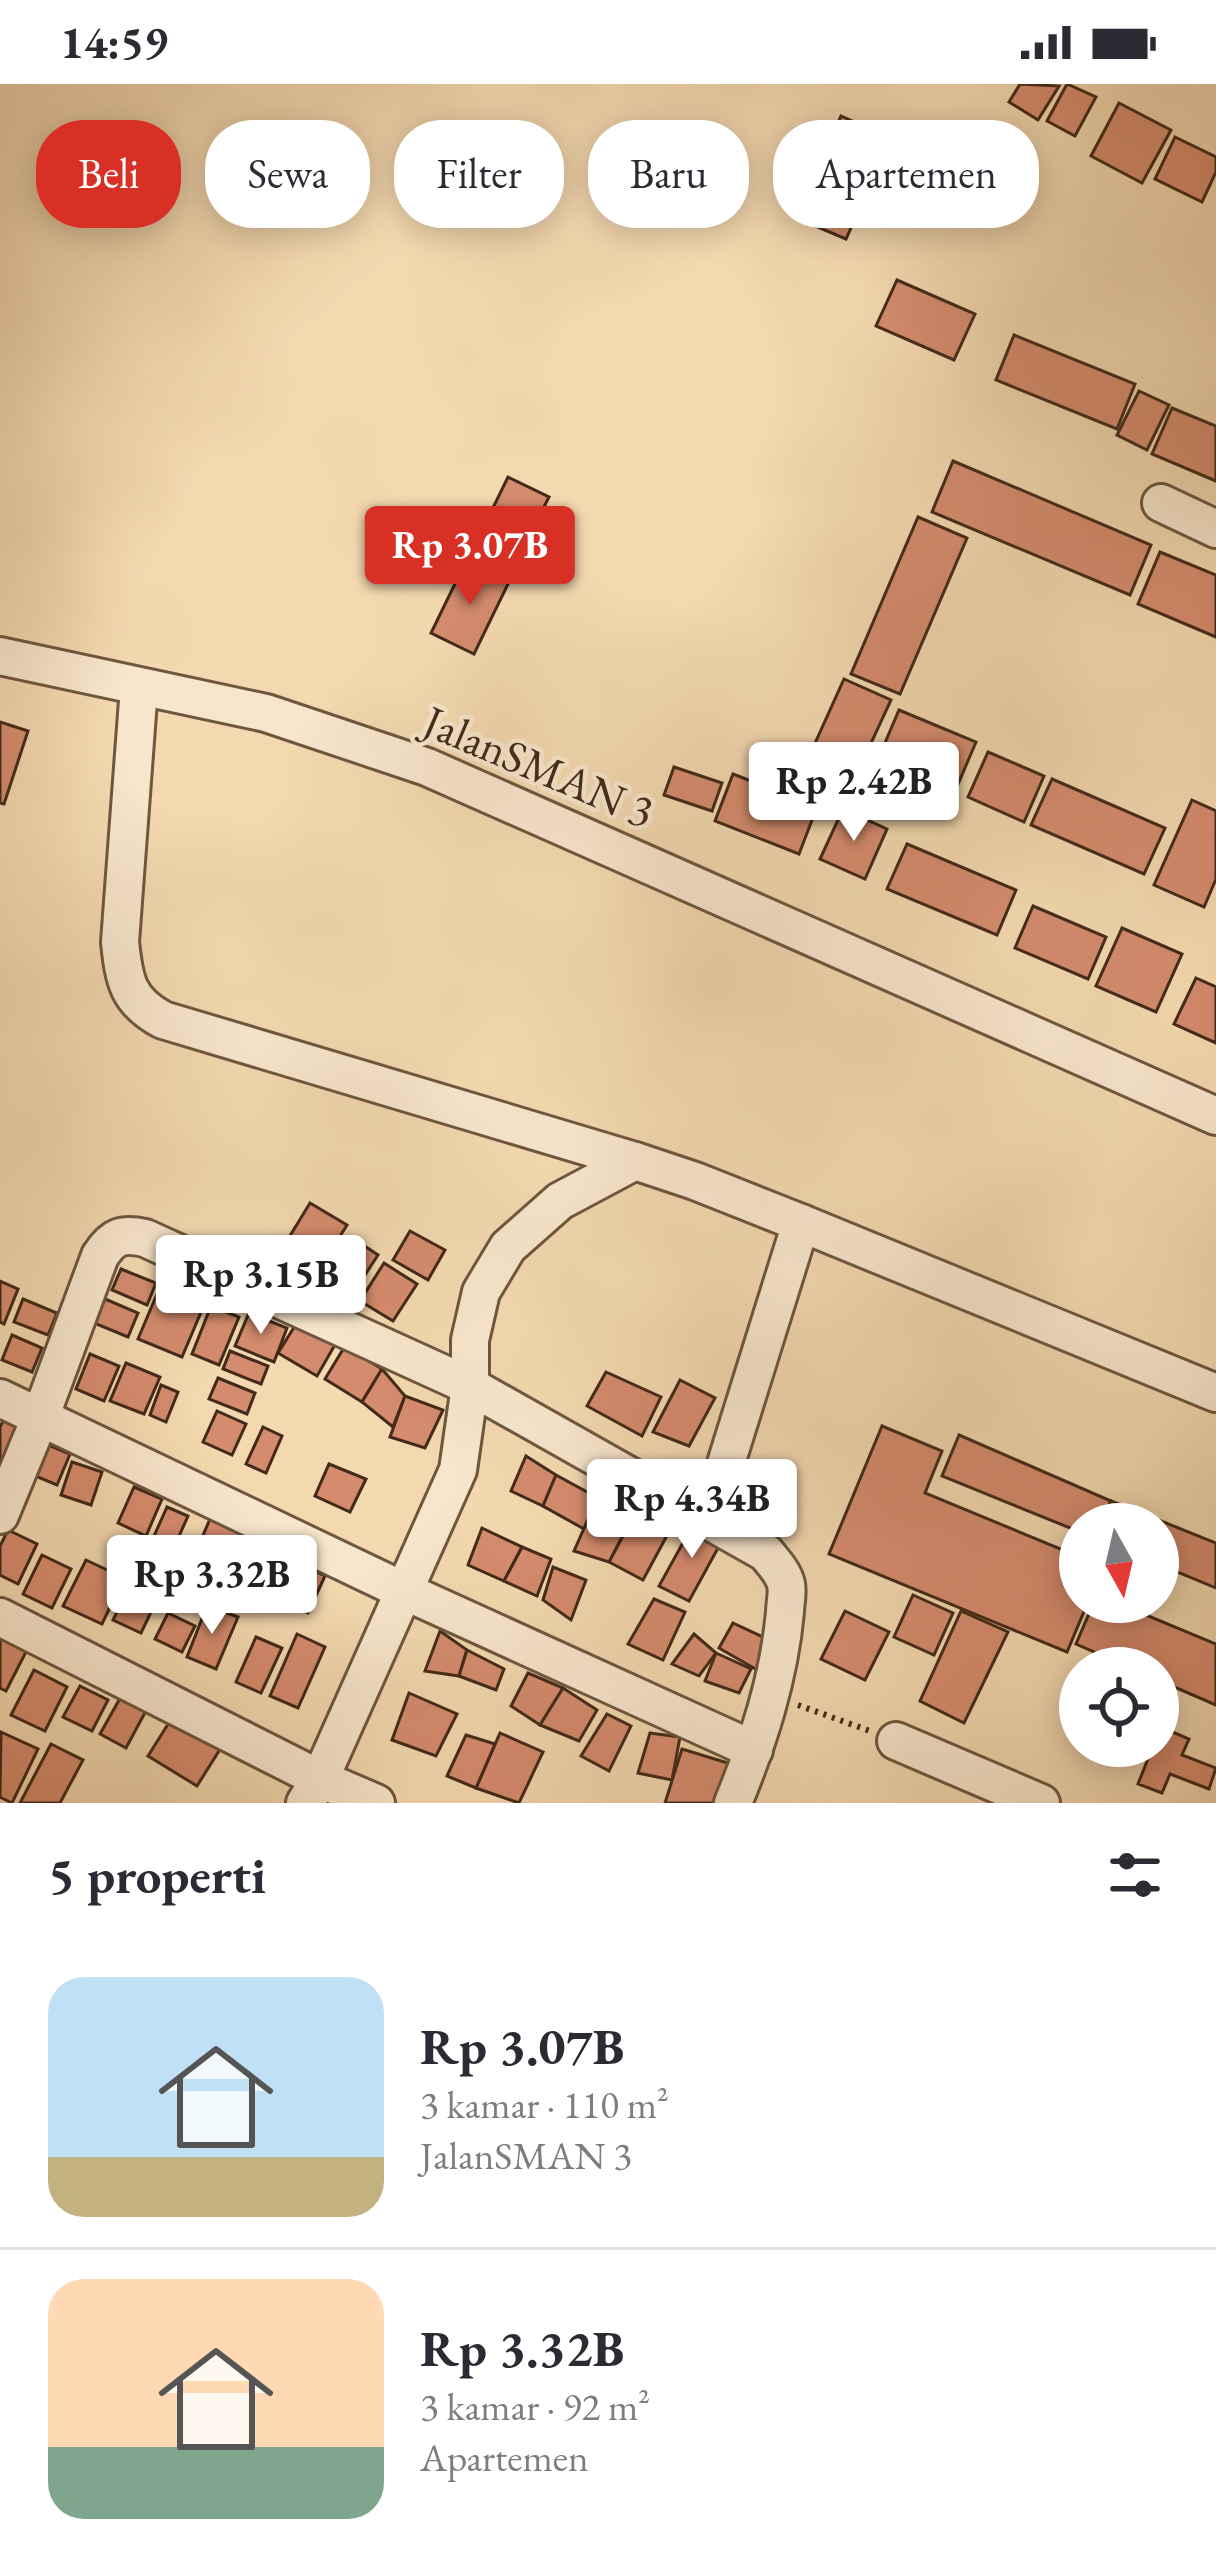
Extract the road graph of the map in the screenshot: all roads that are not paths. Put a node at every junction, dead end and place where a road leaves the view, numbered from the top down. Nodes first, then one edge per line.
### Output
1 (1161, 503) dead end
2 (1216, 529) edge
3 (0, 656) edge
4 (139, 687) junction
5 (1216, 1116) edge
6 (635, 1161) junction
7 (801, 1222) junction
8 (470, 1386) junction
9 (1216, 1393) edge
10 (0, 1398) edge
11 (40, 1418) junction
12 (0, 1515) edge
13 (709, 1518) junction
14 (402, 1590) junction
15 (0, 1617) edge
16 (896, 1741) road end
17 (754, 1750) junction
18 (312, 1791) edge
19 (376, 1803) edge
20 (734, 1803) edge
21 (1041, 1803) edge

1 - 2 street
3 - 4 street, JalanSMAN 3
4 - 5 street, JalanSMAN 3
4 - 6 street
6 - 7 street
6 - 8 street
7 - 9 street
7 - 13 street
8 - 11 street
8 - 13 street
8 - 14 street
10 - 11 street
11 - 12 street
11 - 14 street
13 - 17 street
14 - 17 street
14 - 18 street
15 - 18 street
16 - 21 street
17 - 20 street
18 - 19 street

